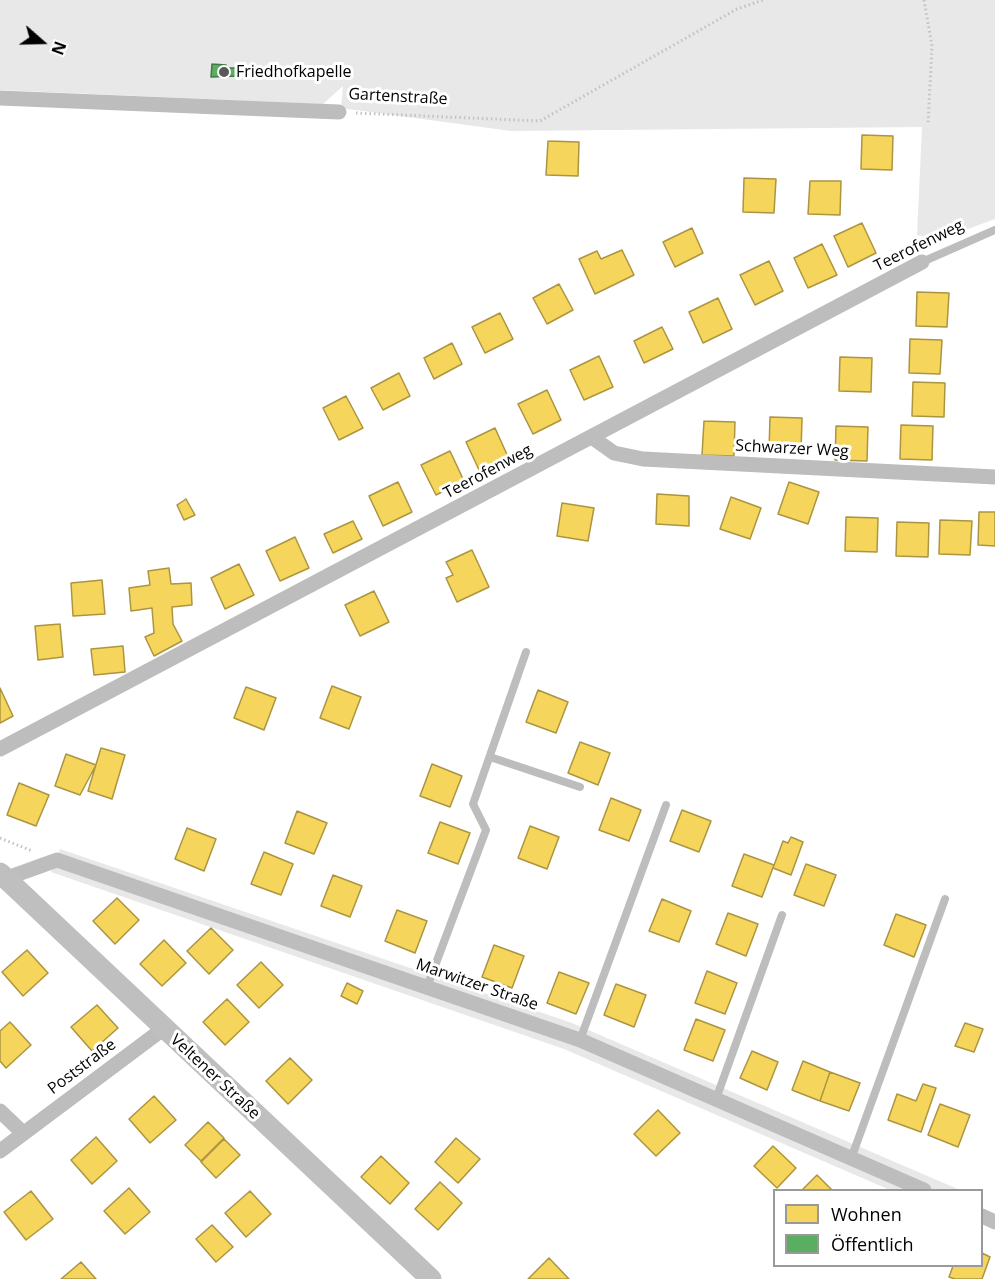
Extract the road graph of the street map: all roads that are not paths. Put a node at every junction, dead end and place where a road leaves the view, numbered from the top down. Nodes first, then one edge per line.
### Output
1 (0, 98) edge
2 (339, 112) road end
3 (995, 231) edge
4 (922, 262) joint
5 (592, 438) junction
6 (995, 477) edge
7 (526, 652) dead end
8 (0, 749) edge
9 (490, 757) junction
10 (580, 787) dead end
11 (666, 805) dead end
12 (4, 875) edge
13 (945, 899) dead end
14 (782, 915) dead end
15 (427, 987) junction
16 (164, 1029) junction
17 (580, 1040) junction
18 (716, 1100) junction
19 (0, 1111) edge
20 (23, 1133) junction
21 (0, 1152) edge
22 (851, 1159) junction
23 (919, 1189) edge
24 (431, 1279) edge

1 - 2 street, Gartenstraße
3 - 4 lane, Teerofenweg
4 - 5 street, Teerofenweg
5 - 6 street, Schwarzer Weg
5 - 8 street, Teerofenweg
7 - 9 lane
9 - 10 lane
9 - 15 lane
11 - 17 lane
12 - 15 street, Marwitzer Straße
12 - 16 main road, Veltener Straße
13 - 22 lane
14 - 18 lane
15 - 17 street, Marwitzer Straße
16 - 20 street, Poststraße
16 - 24 main road, Veltener Straße
17 - 18 street, Marwitzer Straße
18 - 22 street, Marwitzer Straße
19 - 20 street
20 - 21 street, Poststraße
22 - 23 street, Marwitzer Straße

